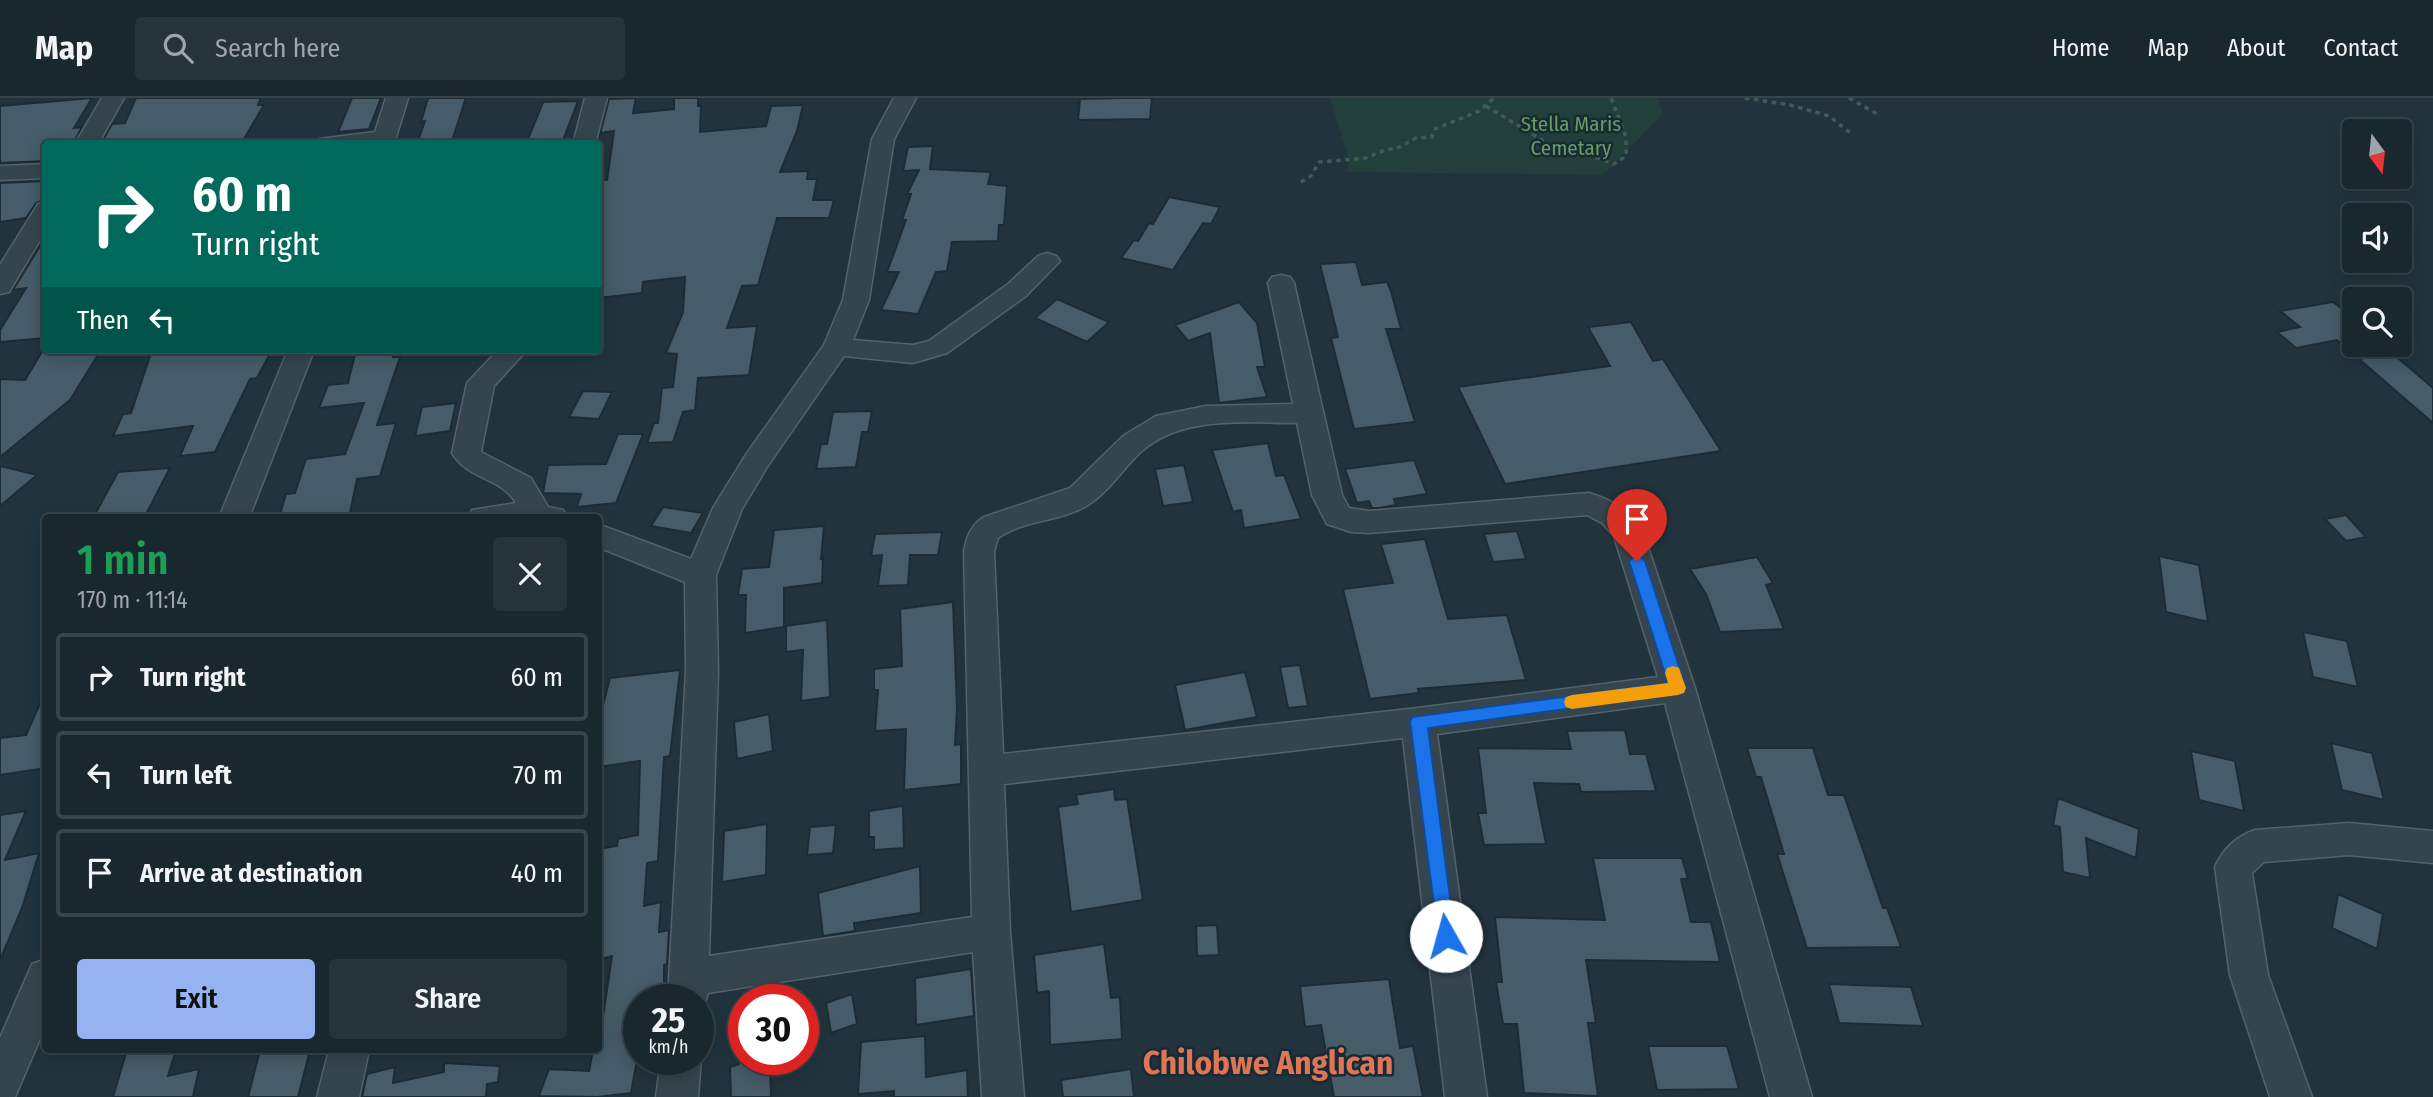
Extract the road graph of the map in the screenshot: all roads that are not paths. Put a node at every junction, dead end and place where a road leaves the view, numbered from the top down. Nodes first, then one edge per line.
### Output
1 (113, 98) edge
2 (397, 98) edge
3 (596, 98) edge
4 (905, 98) edge
5 (88, 140) edge
6 (383, 140) edge
7 (585, 140) edge
8 (42, 171) edge
9 (0, 173) edge
10 (42, 216) edge
11 (1047, 261) dead end
12 (1281, 283) dead end
13 (0, 286) edge
14 (837, 347) junction
15 (299, 354) edge
16 (510, 354) edge
17 (1310, 413) junction
18 (236, 514) edge
19 (543, 514) edge
20 (602, 537) edge
21 (700, 575) junction
22 (1678, 688) junction
23 (1418, 722) junction
24 (985, 771) junction
25 (2433, 847) edge
26 (991, 932) junction
27 (690, 984) edge
28 (712, 984) edge
29 (42, 985) edge
30 (348, 1053) edge
31 (679, 1075) edge
32 (0, 1085) edge
33 (338, 1097) edge
34 (677, 1097) edge
35 (1003, 1097) edge
36 (1466, 1097) edge
37 (1791, 1097) edge
38 (2291, 1097) edge

1 - 5 street
2 - 6 street
3 - 7 street
4 - 14 street
8 - 9 street
10 - 13 street
11 - 14 street
12 - 17 street
14 - 21 street
15 - 18 street
16 - 19 street
17 - 22 street
17 - 24 street
20 - 21 street
21 - 27 street
22 - 23 street
22 - 37 street
23 - 24 street
23 - 36 street
24 - 26 street
25 - 38 street
26 - 28 street
26 - 35 street
29 - 32 street
30 - 33 street
31 - 34 street

